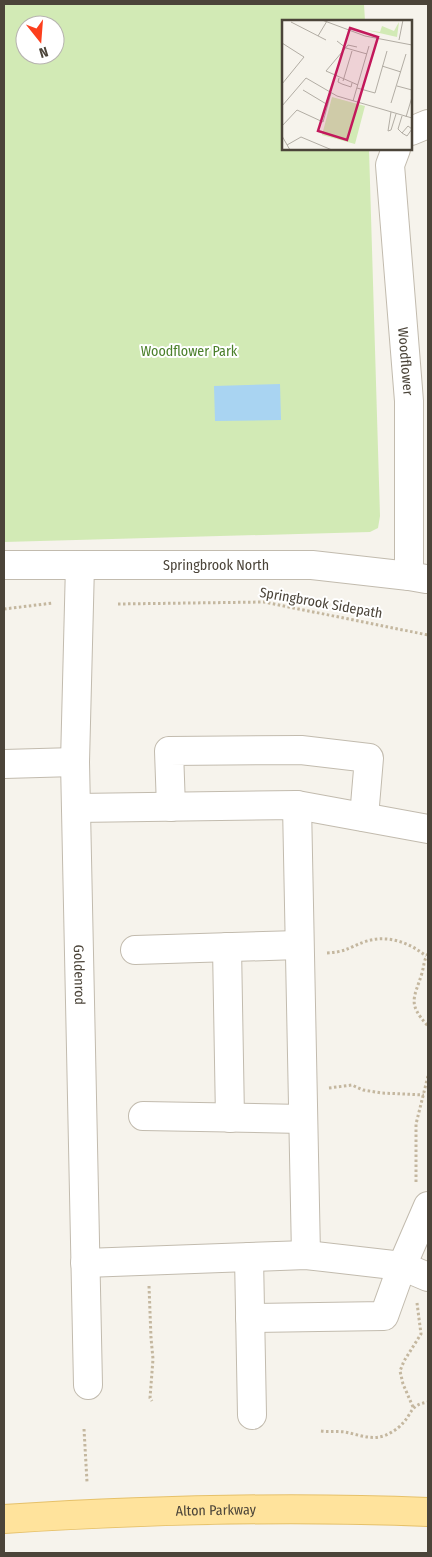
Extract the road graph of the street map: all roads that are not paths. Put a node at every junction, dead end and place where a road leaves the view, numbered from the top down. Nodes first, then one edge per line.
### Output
1 (428, 124) edge
2 (412, 131) edge
3 (396, 150) edge
4 (419, 401) edge
5 (4, 565) edge
6 (80, 565) junction
7 (419, 578) edge
8 (75, 762) junction
9 (4, 764) edge
10 (297, 805) junction
11 (170, 807) junction
12 (76, 808) junction
13 (364, 817) junction
14 (428, 829) edge
15 (227, 948) junction
16 (309, 949) junction
17 (135, 950) dead end
18 (303, 1106) junction
19 (143, 1116) dead end
20 (230, 1118) junction
21 (422, 1198) edge
22 (306, 1254) junction
23 (249, 1257) junction
24 (85, 1263) junction
25 (416, 1272) edge
26 (250, 1318) junction
27 (88, 1385) dead end
28 (252, 1415) dead end
29 (428, 1512) edge
30 (4, 1519) edge

1 - 2 street
3 - 4 street, Woodflower
4 - 7 street, Woodflower
5 - 6 street, Springbrook North
6 - 7 street, Springbrook North
6 - 8 street, Goldenrod
8 - 9 street
8 - 12 street, Goldenrod
10 - 11 street
10 - 13 street
10 - 16 street
11 - 12 street
11 - 13 street
12 - 24 street, Goldenrod
13 - 14 street
15 - 16 street
15 - 17 street
15 - 20 street
16 - 18 street
18 - 20 street
18 - 22 street
19 - 20 street
21 - 25 street
22 - 23 street
22 - 25 street
23 - 24 street
23 - 26 street
24 - 27 street, Goldenrod
25 - 26 street
26 - 28 street
29 - 30 main road, Alton Parkway

